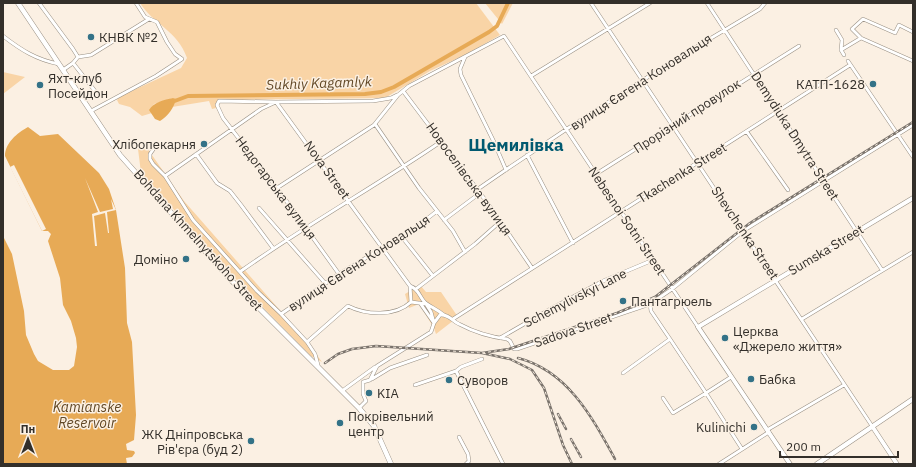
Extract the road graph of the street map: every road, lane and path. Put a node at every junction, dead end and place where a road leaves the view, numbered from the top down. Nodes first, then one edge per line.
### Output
1 (18, 3) edge
2 (39, 3) edge
3 (136, 3) edge
4 (591, 3) edge
5 (650, 3) edge
6 (707, 3) edge
7 (765, 3) edge
8 (149, 19) junction
9 (608, 29) junction
10 (725, 30) junction
11 (836, 30) dead end
12 (913, 32) edge
13 (3, 36) edge
14 (861, 38) junction
15 (799, 46) dead end
16 (841, 50) junction
17 (844, 56) dead end
18 (465, 57) junction
19 (78, 58) junction
20 (848, 61) dead end
21 (913, 61) edge
22 (73, 63) junction
23 (59, 64) junction
24 (850, 65) junction
25 (63, 70) junction
26 (753, 74) junction
27 (531, 76) junction
28 (644, 81) junction
29 (95, 91) dead end
30 (403, 91) junction
31 (398, 95) junction
32 (276, 102) junction
33 (91, 111) junction
34 (778, 112) junction
35 (375, 124) junction
36 (673, 125) junction
37 (913, 125) edge
38 (233, 129) junction
39 (566, 130) junction
40 (747, 132) junction
41 (898, 134) junction
42 (442, 141) junction
43 (157, 144) dead end
44 (196, 154) junction
45 (528, 155) junction
46 (913, 157) edge
47 (319, 161) junction
48 (697, 162) junction
49 (405, 166) junction
50 (506, 170) junction
51 (596, 174) junction
52 (165, 176) junction
53 (824, 179) junction
54 (277, 188) junction
55 (788, 190) dead end
56 (479, 191) junction
57 (913, 198) edge
58 (350, 202) junction
59 (259, 208) dead end
60 (437, 211) junction
61 (621, 212) junction
62 (444, 220) junction
63 (501, 222) junction
64 (306, 228) junction
65 (743, 230) junction
66 (857, 232) junction
67 (402, 236) junction
68 (288, 239) junction
69 (573, 242) junction
70 (273, 248) junction
71 (383, 248) junction
72 (465, 252) junction
73 (913, 252) edge
74 (653, 260) junction
75 (532, 268) junction
76 (882, 270) junction
77 (241, 271) junction
78 (339, 274) junction
79 (433, 276) junction
80 (776, 280) junction
81 (326, 283) junction
82 (410, 286) junction
83 (416, 289) junction
84 (672, 289) junction
85 (411, 302) junction
86 (419, 302) junction
87 (426, 304) junction
88 (650, 304) junction
89 (281, 314) junction
90 (444, 315) junction
91 (453, 319) junction
92 (802, 319) junction
93 (434, 323) junction
94 (698, 327) junction
95 (499, 338) junction
96 (670, 339) junction
97 (306, 342) junction
98 (517, 349) joint
99 (427, 355) dead end
100 (482, 359) dead end
101 (377, 366) junction
102 (318, 367) junction
103 (456, 371) junction
104 (623, 373) dead end
105 (364, 374) junction
106 (731, 376) junction
107 (370, 380) junction
108 (363, 382) junction
109 (415, 385) dead end
110 (844, 386) junction
111 (342, 391) junction
112 (706, 393) junction
113 (663, 398) dead end
114 (913, 399) edge
115 (359, 408) junction
116 (872, 426) junction
117 (768, 431) junction
118 (459, 437) dead end
119 (742, 450) junction
120 (391, 464) edge
121 (466, 464) edge
122 (503, 464) edge
123 (719, 464) edge
124 (790, 464) edge
125 (817, 464) edge
126 (897, 464) edge

1 - 23 main road, Bohdana Khmelnytskoho Street
2 - 19 street
3 - 8 street
4 - 9 street, Shevchenka Street
5 - 9 street
6 - 10 street, Demydiuka Dmytra Street
7 - 10 street, вулиця Євгена Коновальця
8 - 19 street
8 - 33 street
9 - 27 street
9 - 28 street, Shevchenka Street
10 - 26 street, Demydiuka Dmytra Street
10 - 28 street, вулиця Євгена Коновальця
11 - 16 street
12 - 14 street
13 - 23 street
14 - 16 street
14 - 21 street
15 - 26 street, Прорізний провулок
16 - 17 street
18 - 27 street, Nebesnoi Sotni Street
18 - 30 street
18 - 50 street
19 - 22 street
20 - 24 street
22 - 25 street
22 - 29 street
23 - 25 main road, Bohdana Khmelnytskoho Street
24 - 34 street, Tkachenka Street
24 - 41 street
25 - 33 main road, Bohdana Khmelnytskoho Street
26 - 34 street, Demydiuka Dmytra Street
26 - 36 street, Прорізний провулок
27 - 39 street, Nebesnoi Sotni Street
28 - 36 street, Shevchenka Street
28 - 39 street, вулиця Євгена Коновальця
30 - 31 street
30 - 42 street, Новоселівська вулиця
31 - 32 street
31 - 35 street
32 - 38 street
32 - 38 street, Недогарська вулиця
32 - 47 street, Nova Street
33 - 102 main road, Bohdana Khmelnytskoho Street
34 - 40 street, Tkachenka Street
34 - 53 street, Demydiuka Dmytra Street
35 - 47 street
35 - 49 street
36 - 48 street, Shevchenka Street
36 - 51 street, Прорізний провулок
37 - 41 street, Sadova Street
38 - 44 street
38 - 54 street, Недогарська вулиця
39 - 45 street, вулиця Євгена Коновальця
39 - 51 street, Nebesnoi Sotni Street
40 - 48 street, Tkachenka Street
40 - 55 street
41 - 46 street
41 - 53 street, Sadova Street
42 - 49 street
42 - 56 street, Новоселівська вулиця
43 - 52 street
44 - 52 street
44 - 70 street
45 - 50 street, вулиця Євгена Коновальця
45 - 69 street
47 - 54 street
47 - 58 street, Nova Street
48 - 61 street, Tkachenka Street
48 - 65 street, Shevchenka Street
49 - 58 street
49 - 60 street
50 - 56 street, вулиця Євгена Коновальця
51 - 61 street, Nebesnoi Sotni Street
52 - 77 street
53 - 65 street, Sadova Street
53 - 66 street, Demydiuka Dmytra Street
54 - 64 street, Недогарська вулиця
56 - 62 street, вулиця Євгена Коновальця
56 - 63 street, Новоселівська вулиця
57 - 66 street, Sumska Street
58 - 64 street
58 - 71 street, Nova Street
59 - 68 street
60 - 62 street
60 - 67 street, вулиця Євгена Коновальця
61 - 69 street, Tkachenka Street
61 - 74 street, Nebesnoi Sotni Street
62 - 72 street
63 - 72 street
63 - 75 street, Новоселівська вулиця
64 - 68 street
64 - 78 street, Недогарська вулиця
65 - 80 street, Shevchenka Street
65 - 84 street, Sadova Street
66 - 76 street, Demydiuka Dmytra Street
66 - 80 street, Sumska Street
67 - 71 street, вулиця Євгена Коновальця
67 - 79 street
68 - 70 street
68 - 81 street
69 - 75 street, Tkachenka Street
70 - 77 street
71 - 78 street, вулиця Євгена Коновальця
71 - 82 street, Nova Street
72 - 79 street
73 - 76 street
74 - 84 street, Nebesnoi Sotni Street
74 - 95 street, Schemylivskyi Lane
75 - 91 street, Tkachenka Street
76 - 92 street
77 - 89 street
78 - 81 street, вулиця Євгена Коновальця
79 - 83 street
80 - 92 street, Shevchenka Street
80 - 94 street, Sumska Street
81 - 89 street, вулиця Євгена Коновальця
82 - 83 street, Nova Street
82 - 85 street
83 - 87 street, Nova Street
84 - 88 street, Sadova Street
84 - 94 street, Nebesnoi Sotni Street
85 - 86 street, Nova Street
85 - 97 street
86 - 87 street, Nova Street
86 - 93 street
87 - 90 street, Nova Street
87 - 93 street, Nova Street
88 - 96 street
88 - 98 street, Sadova Street
89 - 97 street
90 - 91 street, Nova Street
90 - 93 street
91 - 95 street, Nova Street
92 - 110 street, Shevchenka Street
93 - 101 street
94 - 106 street, Nebesnoi Sotni Street
95 - 98 street, Nova Street
96 - 104 street
96 - 112 street
97 - 102 street
99 - 107 street
100 - 103 street
101 - 105 street
101 - 107 street
102 - 111 main road, Bohdana Khmelnytskoho Street
103 - 109 street
103 - 122 street
105 - 108 street
105 - 111 street
106 - 112 street
106 - 117 street, Nebesnoi Sotni Street
107 - 108 street
108 - 115 street
110 - 116 street, Shevchenka Street
110 - 117 street
111 - 115 main road, Bohdana Khmelnytskoho Street
112 - 113 street
112 - 119 street
114 - 116 main road
115 - 120 main road, Bohdana Khmelnytskoho Street
116 - 125 main road
116 - 126 street, Shevchenka Street
117 - 119 street
117 - 124 street, Nebesnoi Sotni Street
118 - 121 street
119 - 123 street

